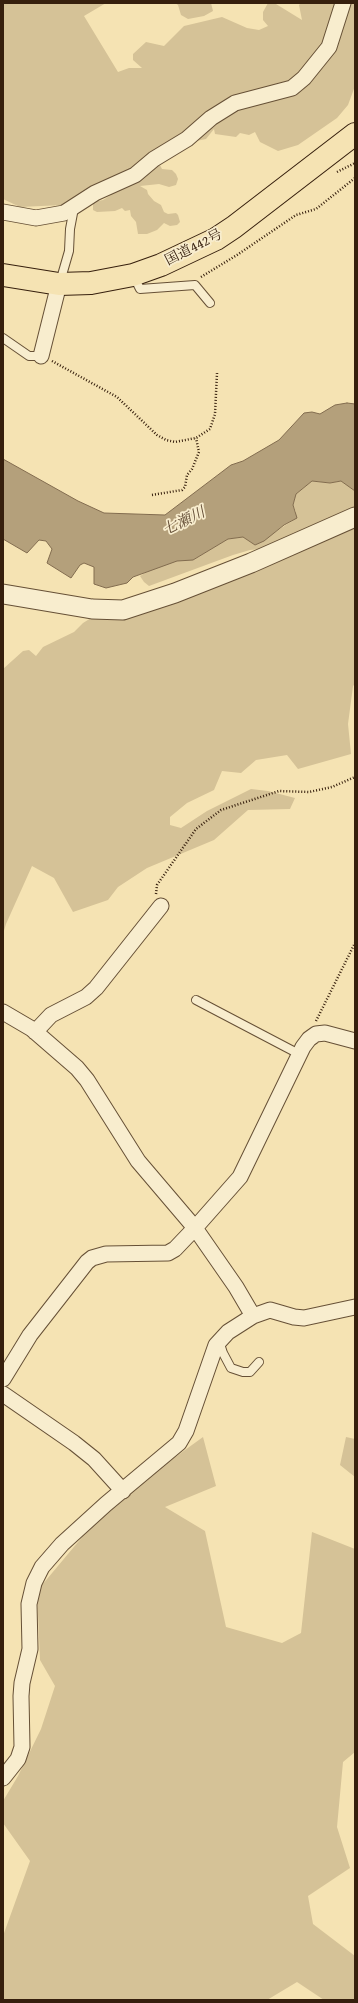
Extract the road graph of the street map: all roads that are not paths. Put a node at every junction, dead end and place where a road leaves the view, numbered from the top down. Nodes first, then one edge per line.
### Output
1 (343, 3) edge
2 (355, 134) edge
3 (74, 207) junction
4 (3, 212) edge
5 (133, 274) junction
6 (3, 275) edge
7 (59, 284) junction
8 (210, 303) dead end
9 (3, 338) edge
10 (41, 356) joint
11 (355, 517) edge
12 (3, 594) edge
13 (161, 906) road end
14 (196, 1000) dead end
15 (3, 1012) edge
16 (35, 1032) junction
17 (355, 1041) edge
18 (299, 1054) junction
19 (195, 1228) junction
20 (355, 1306) edge
21 (253, 1316) junction
22 (219, 1341) junction
23 (259, 1362) dead end
24 (3, 1379) edge
25 (3, 1394) edge
26 (123, 1491) junction
27 (3, 1778) edge

1 - 3 street
2 - 5 highway, 国道442号
3 - 4 street
3 - 7 lane
5 - 7 highway, 国道442号
5 - 8 lane
6 - 7 highway, 国道442号
7 - 10 street
9 - 10 lane
11 - 12 street
13 - 16 street
14 - 18 lane
15 - 16 street
16 - 19 street
17 - 18 street
18 - 19 street
19 - 21 street
19 - 24 street
20 - 21 street
21 - 22 street
22 - 23 lane
22 - 26 street
25 - 26 street
26 - 27 street

